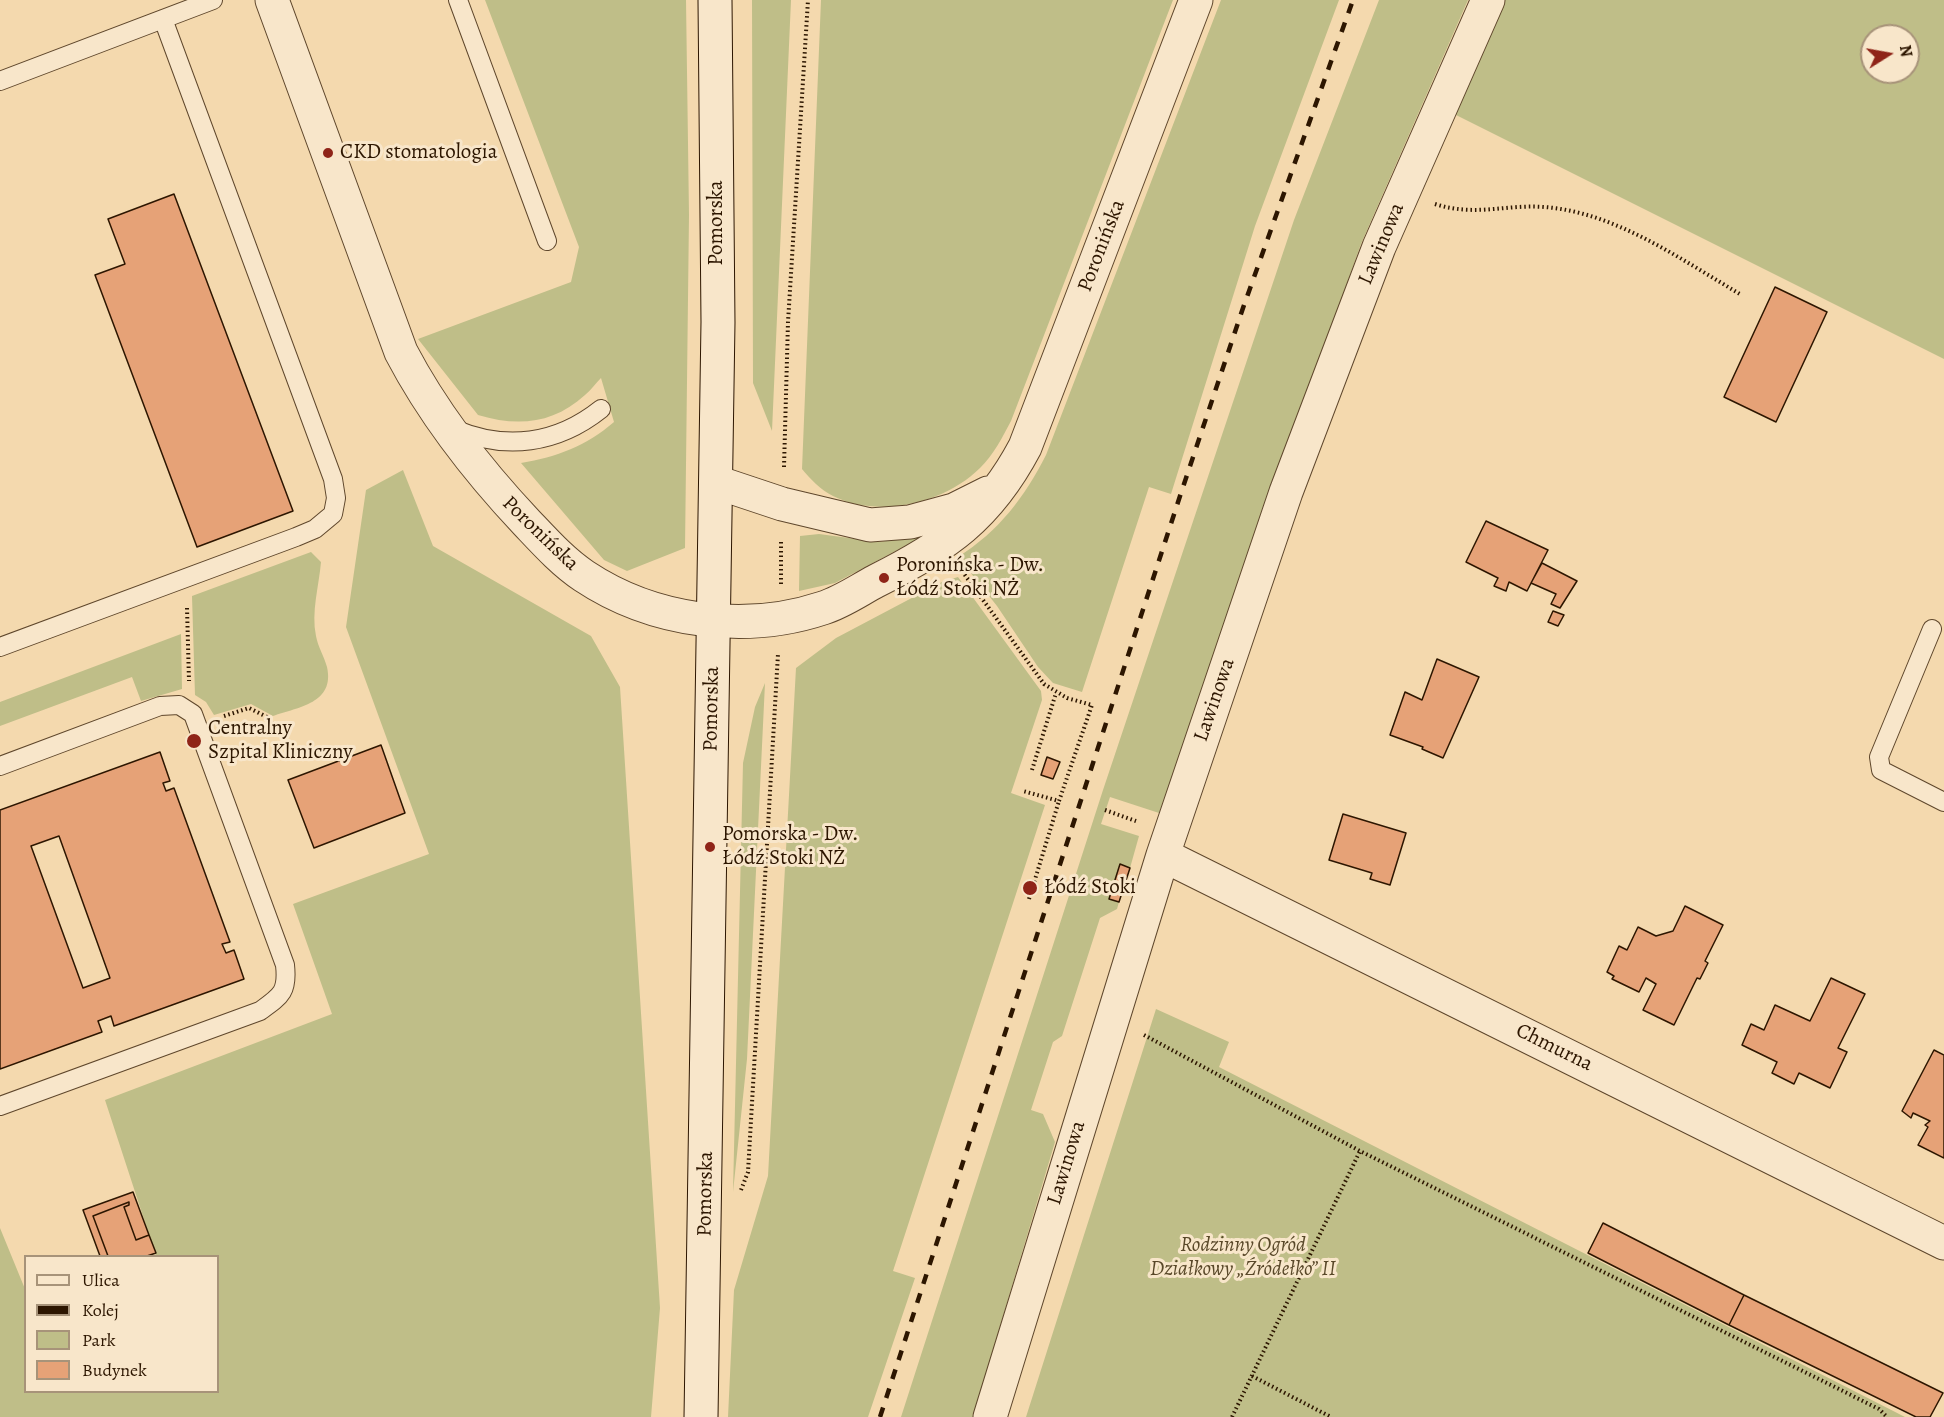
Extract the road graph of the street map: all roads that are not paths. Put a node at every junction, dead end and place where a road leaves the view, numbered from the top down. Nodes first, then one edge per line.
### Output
1 (213, 0) edge
2 (272, 0) edge
3 (458, 0) edge
4 (715, 0) edge
5 (1196, 0) edge
6 (1488, 0) edge
7 (163, 19) junction
8 (0, 81) edge
9 (547, 241) dead end
10 (601, 409) dead end
11 (446, 425) junction
12 (716, 482) junction
13 (1000, 487) junction
14 (713, 621) junction
15 (1932, 629) dead end
16 (0, 647) edge
17 (0, 766) edge
18 (1944, 802) edge
19 (1162, 855) junction
20 (0, 1106) edge
21 (1944, 1243) edge
22 (702, 1417) edge
23 (990, 1417) edge

1 - 7 lane
2 - 11 street, Poronińska
3 - 9 lane
4 - 12 street, Pomorska
5 - 13 street, Poronińska
6 - 19 street, Lawinowa
7 - 8 lane
7 - 16 lane
10 - 11 lane
11 - 14 street, Poronińska
12 - 13 street
12 - 14 street, Pomorska
13 - 14 street, Poronińska
14 - 22 street, Pomorska
15 - 18 lane
17 - 20 lane
19 - 21 street, Chmurna
19 - 23 street, Lawinowa

